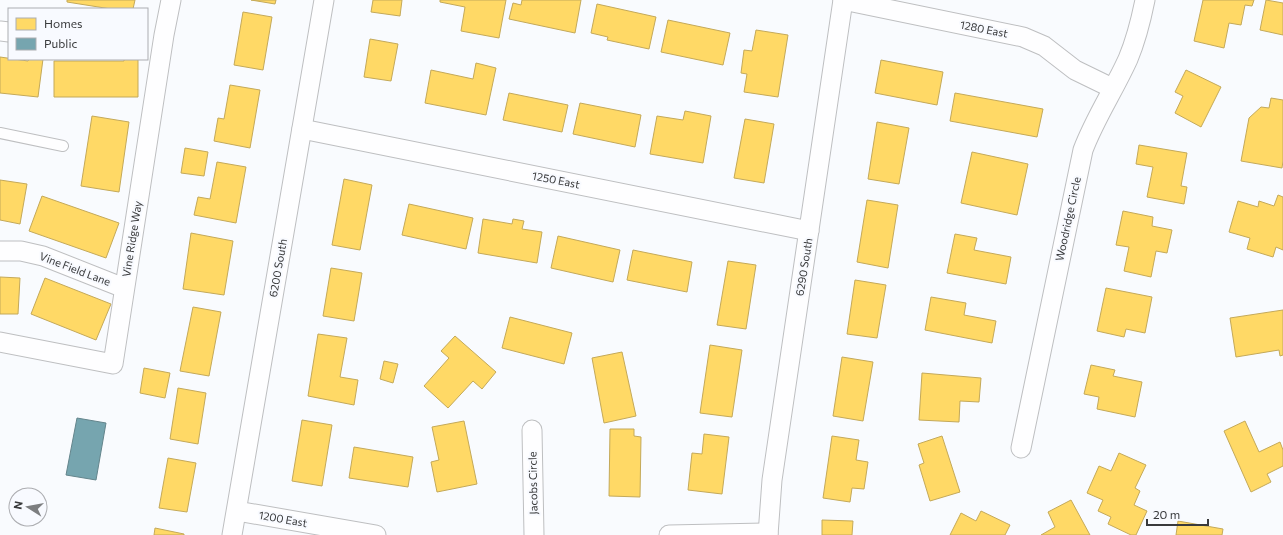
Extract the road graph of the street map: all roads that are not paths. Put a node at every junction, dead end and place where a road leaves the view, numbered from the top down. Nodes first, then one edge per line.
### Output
1 (171, 0) edge
2 (324, 0) edge
3 (843, 0) edge
4 (1145, 0) edge
5 (156, 36) edge
6 (1112, 88) junction
7 (302, 129) junction
8 (0, 133) edge
9 (63, 146) dead end
10 (809, 231) junction
11 (0, 251) edge
12 (124, 288) junction
13 (0, 342) edge
14 (532, 430) dead end
15 (1021, 448) dead end
16 (237, 511) junction
17 (768, 534) edge
18 (232, 535) edge
19 (376, 535) edge
20 (534, 535) edge
21 (669, 535) edge

1 - 5 street, Vine Ridge Way
2 - 7 street, 6200 South
3 - 6 street, 1280 East
3 - 10 street, 6290 South
4 - 6 street, Woodridge Circle
5 - 12 street, Vine Ridge Way
6 - 15 street, Woodridge Circle
7 - 10 street, 1250 East
7 - 16 street, 6200 South
8 - 9 lane
10 - 17 street, 6290 South
11 - 12 street, Vine Field Lane
12 - 13 street, Vine Ridge Way
14 - 20 street, Jacobs Circle
16 - 18 street, 6200 South
16 - 19 street, 1200 East
17 - 21 street

